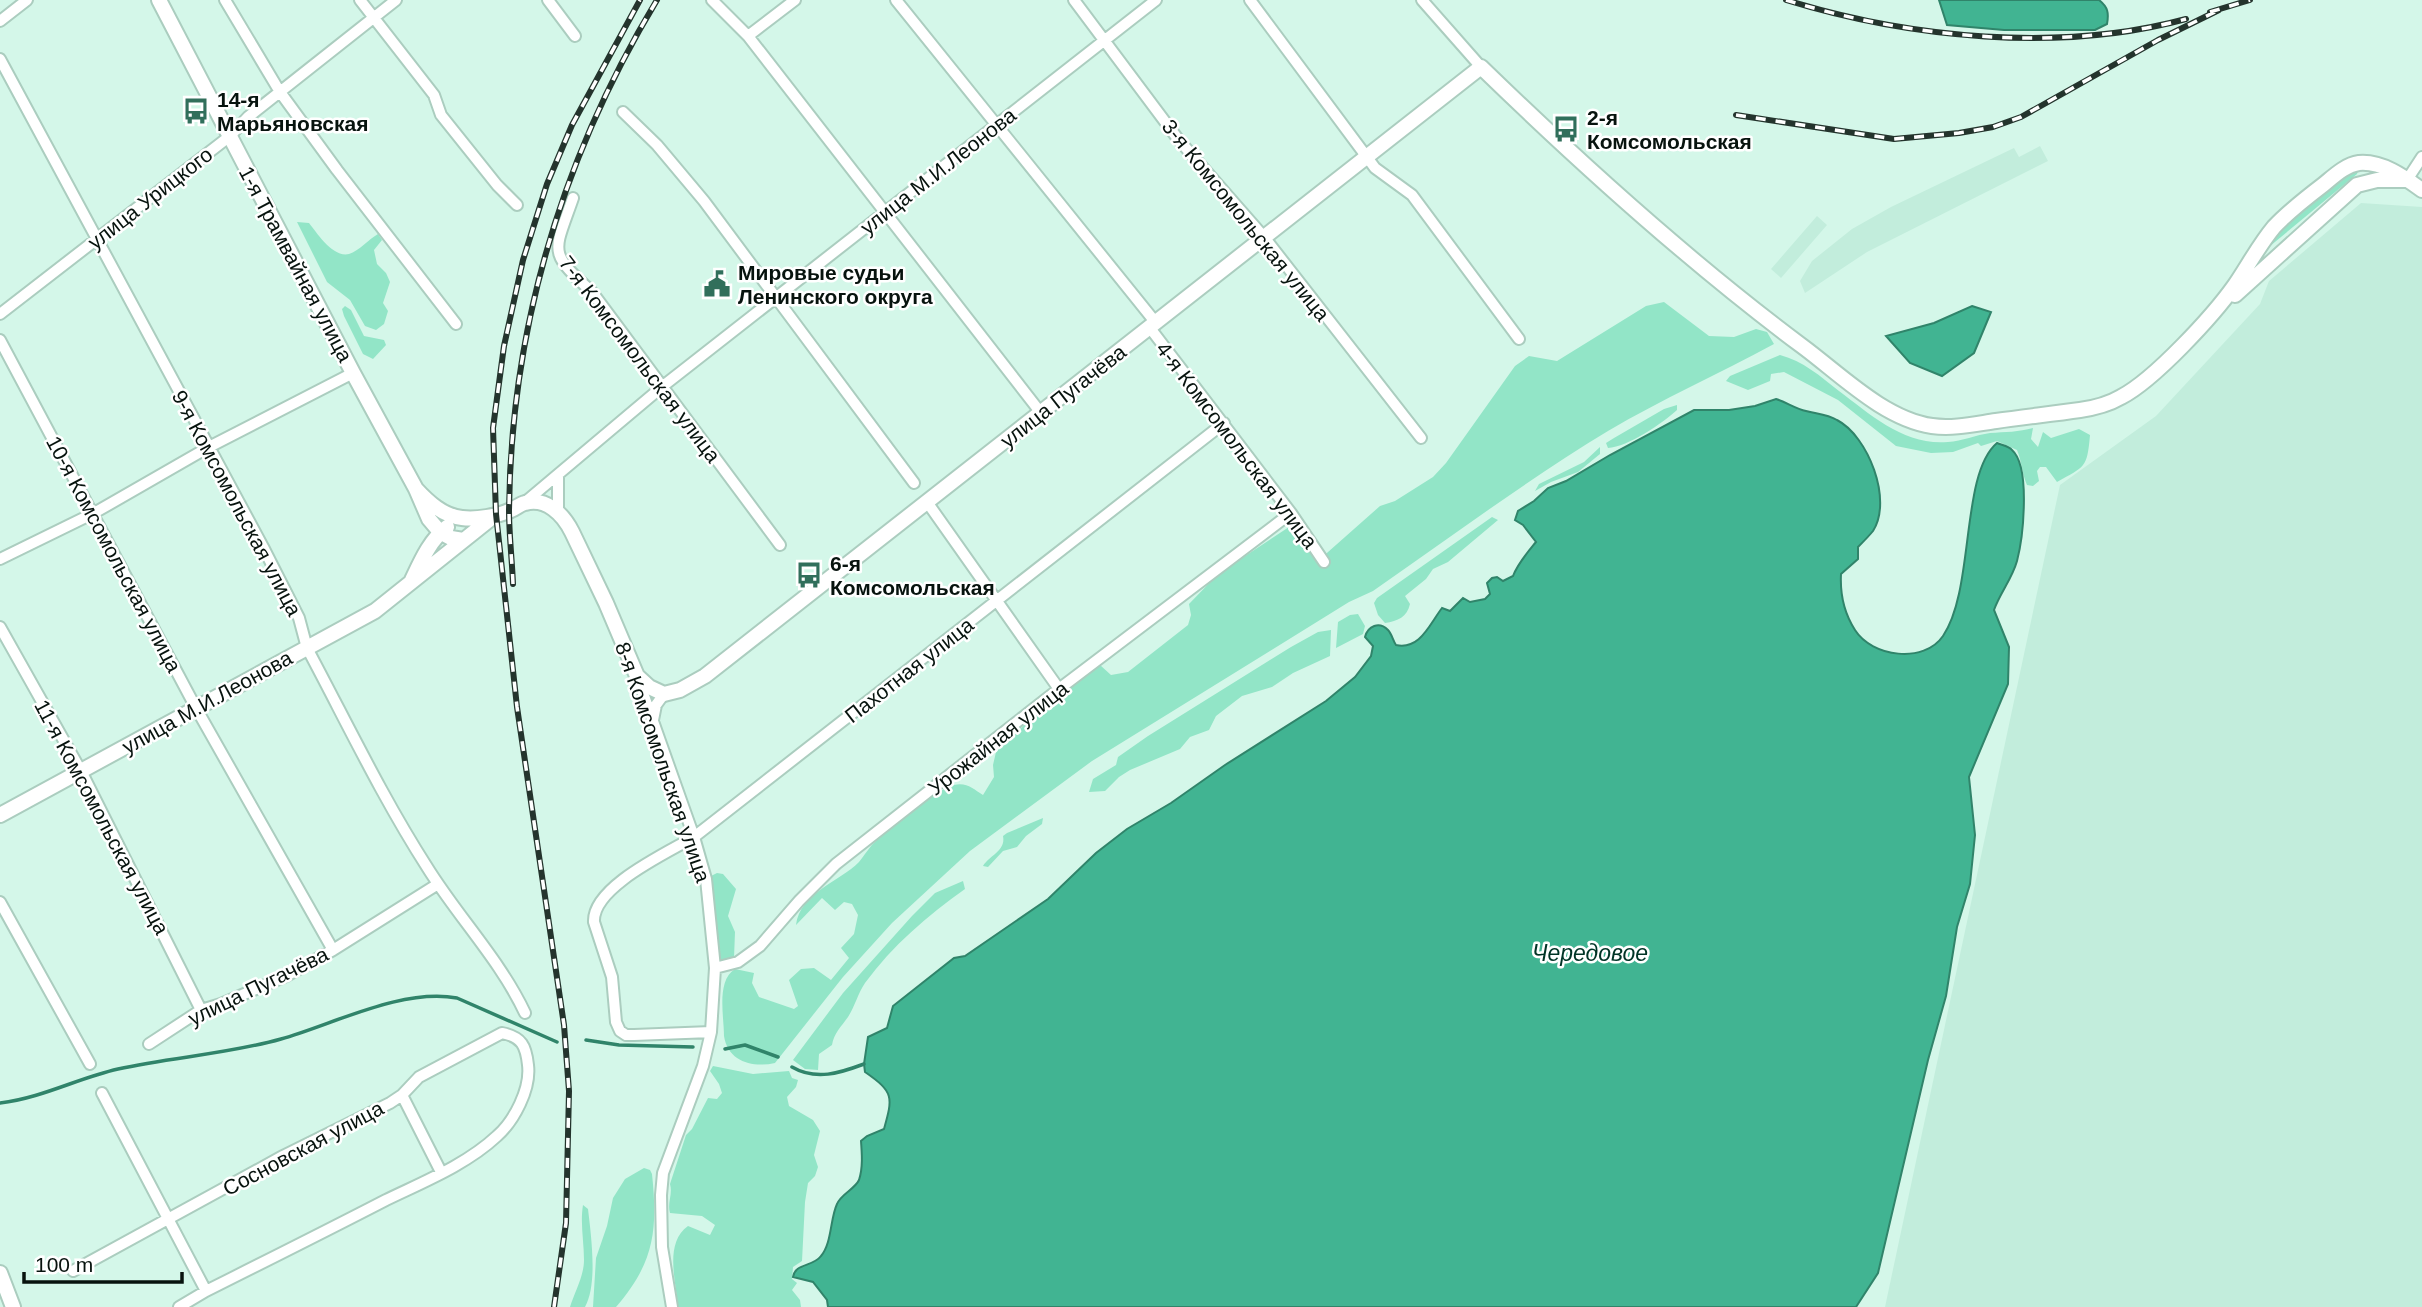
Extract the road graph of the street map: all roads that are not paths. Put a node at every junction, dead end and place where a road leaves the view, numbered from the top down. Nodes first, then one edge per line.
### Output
1 (27, 0) edge
2 (159, 0) edge
3 (225, 0) edge
4 (360, 0) edge
5 (396, 0) edge
6 (548, 0) edge
7 (712, 0) edge
8 (795, 0) edge
9 (896, 0) edge
10 (1074, 0) edge
11 (1156, 0) edge
12 (1250, 0) edge
13 (1422, 0) edge
14 (373, 18) junction
15 (0, 20) edge
16 (575, 36) dead end
17 (748, 36) junction
18 (1104, 40) junction
19 (0, 59) edge
20 (1481, 67) junction
21 (281, 92) junction
22 (623, 112) dead end
23 (996, 125) junction
24 (230, 136) junction
25 (1366, 157) junction
26 (2422, 158) edge
27 (2407, 180) junction
28 (2422, 190) edge
29 (573, 198) dead end
30 (517, 205) dead end
31 (884, 213) junction
32 (1264, 237) junction
33 (97, 238) junction
34 (776, 298) junction
35 (0, 314) edge
36 (456, 324) dead end
37 (1153, 325) junction
38 (2200, 326) junction
39 (1518, 339) dead end
40 (0, 340) edge
41 (353, 373) junction
42 (663, 386) junction
43 (1041, 413) junction
44 (1224, 423) junction
45 (1421, 438) dead end
46 (209, 447) junction
47 (558, 476) junction
48 (914, 483) dead end
49 (416, 489) junction
50 (927, 502) junction
51 (524, 503) junction
52 (424, 508) junction
53 (94, 513) junction
54 (503, 513) junction
55 (558, 513) junction
56 (1291, 513) junction
57 (463, 518) junction
58 (440, 532) junction
59 (463, 540) junction
60 (780, 545) dead end
61 (0, 559) edge
62 (1324, 562) dead end
63 (426, 563) junction
64 (996, 602) junction
65 (0, 627) edge
66 (307, 648) junction
67 (637, 676) junction
68 (1059, 689) junction
69 (664, 694) junction
70 (196, 708) junction
71 (653, 720) junction
72 (81, 771) junction
73 (0, 815) edge
74 (694, 837) junction
75 (438, 884) junction
76 (0, 902) edge
77 (333, 950) junction
78 (715, 968) junction
79 (201, 1010) junction
80 (524, 1013) dead end
81 (711, 1031) junction
82 (149, 1044) dead end
83 (90, 1064) dead end
84 (102, 1093) dead end
85 (402, 1095) junction
86 (441, 1172) junction
87 (167, 1220) junction
88 (73, 1271) dead end
89 (0, 1273) edge
90 (206, 1291) junction
91 (13, 1307) edge
92 (179, 1307) edge
93 (672, 1307) edge

1 - 15 street
2 - 24 main road, 1-я Трамвайная улица
3 - 21 street
4 - 14 street
5 - 14 street, улица Урицкого
6 - 16 street
7 - 17 street
8 - 17 street
9 - 23 street, 4-я Комсомольская улица
10 - 18 street, 3-я Комсомольская улица
11 - 18 street, улица М.И.Леонова
12 - 25 street
13 - 20 street
14 - 21 street, улица Урицкого
14 - 30 street
17 - 31 street
18 - 23 street, улица М.И.Леонова
18 - 32 street, 3-я Комсомольская улица
19 - 33 street, 9-я Комсомольская улица
20 - 25 main road, улица Пугачёва
20 - 38 main road
21 - 24 street, улица Урицкого
21 - 36 street
22 - 34 street
23 - 31 street, улица М.И.Леонова
23 - 37 street, 4-я Комсомольская улица
24 - 33 street, улица Урицкого
24 - 41 main road, 1-я Трамвайная улица
25 - 32 main road, улица Пугачёва
25 - 39 street
26 - 27 street
27 - 28 main road
27 - 38 main road
27 - 38 main road
29 - 42 street, 7-я Комсомольская улица
31 - 34 street, улица М.И.Леонова
31 - 43 street
32 - 37 main road, улица Пугачёва
32 - 45 street, 3-я Комсомольская улица
33 - 35 street, улица Урицкого
33 - 46 street, 9-я Комсомольская улица
34 - 42 street, улица М.И.Леонова
34 - 48 street
37 - 43 main road, улица Пугачёва
37 - 44 street, 4-я Комсомольская улица
40 - 53 street, 10-я Комсомольская улица
41 - 46 street
41 - 49 main road, 1-я Трамвайная улица
42 - 47 street, улица М.И.Леонова
42 - 60 street, 7-я Комсомольская улица
43 - 50 main road, улица Пугачёва
44 - 56 street, 4-я Комсомольская улица
44 - 64 street, Пахотная улица
46 - 53 street
46 - 66 street, 9-я Комсомольская улица
47 - 51 street, улица М.И.Леонова
47 - 55 street
49 - 52 main road
49 - 57 main road
49 - 58 main road
50 - 64 street
50 - 69 main road, улица Пугачёва
51 - 54 main road, улица М.И.Леонова
51 - 55 main road
52 - 58 main road
52 - 63 main road
53 - 61 street
53 - 70 street, 10-я Комсомольская улица
54 - 55 main road
54 - 57 main road
54 - 59 main road
55 - 67 main road, 8-я Комсомольская улица
56 - 62 street, 4-я Комсомольская улица
56 - 68 street, Урожайная улица
57 - 58 main road
58 - 59 main road
58 - 63 main road
59 - 63 main road
63 - 66 main road, улица М.И.Леонова
64 - 68 street
64 - 74 street, Пахотная улица
65 - 72 street, 11-я Комсомольская улица
66 - 70 main road, улица М.И.Леонова
66 - 75 street, 9-я Комсомольская улица
67 - 69 main road
67 - 71 street, 8-я Комсомольская улица
68 - 78 street, Урожайная улица
69 - 71 street
70 - 72 main road, улица М.И.Леонова
70 - 77 street, 10-я Комсомольская улица
71 - 74 street, 8-я Комсомольская улица
72 - 73 main road, улица М.И.Леонова
72 - 79 street, 11-я Комсомольская улица
74 - 78 street, 8-я Комсомольская улица
74 - 81 street, Пахотная улица
75 - 77 street, улица Пугачёва
75 - 80 street, 9-я Комсомольская улица
76 - 83 street
77 - 79 street, улица Пугачёва
78 - 81 street, 8-я Комсомольская улица
79 - 82 street, улица Пугачёва
81 - 93 street, 8-я Комсомольская улица
84 - 87 street
85 - 86 street
85 - 86 street, Сосновская улица
85 - 87 street, Сосновская улица
86 - 90 street
87 - 88 street, Сосновская улица
87 - 90 street
89 - 91 main road
90 - 92 street

